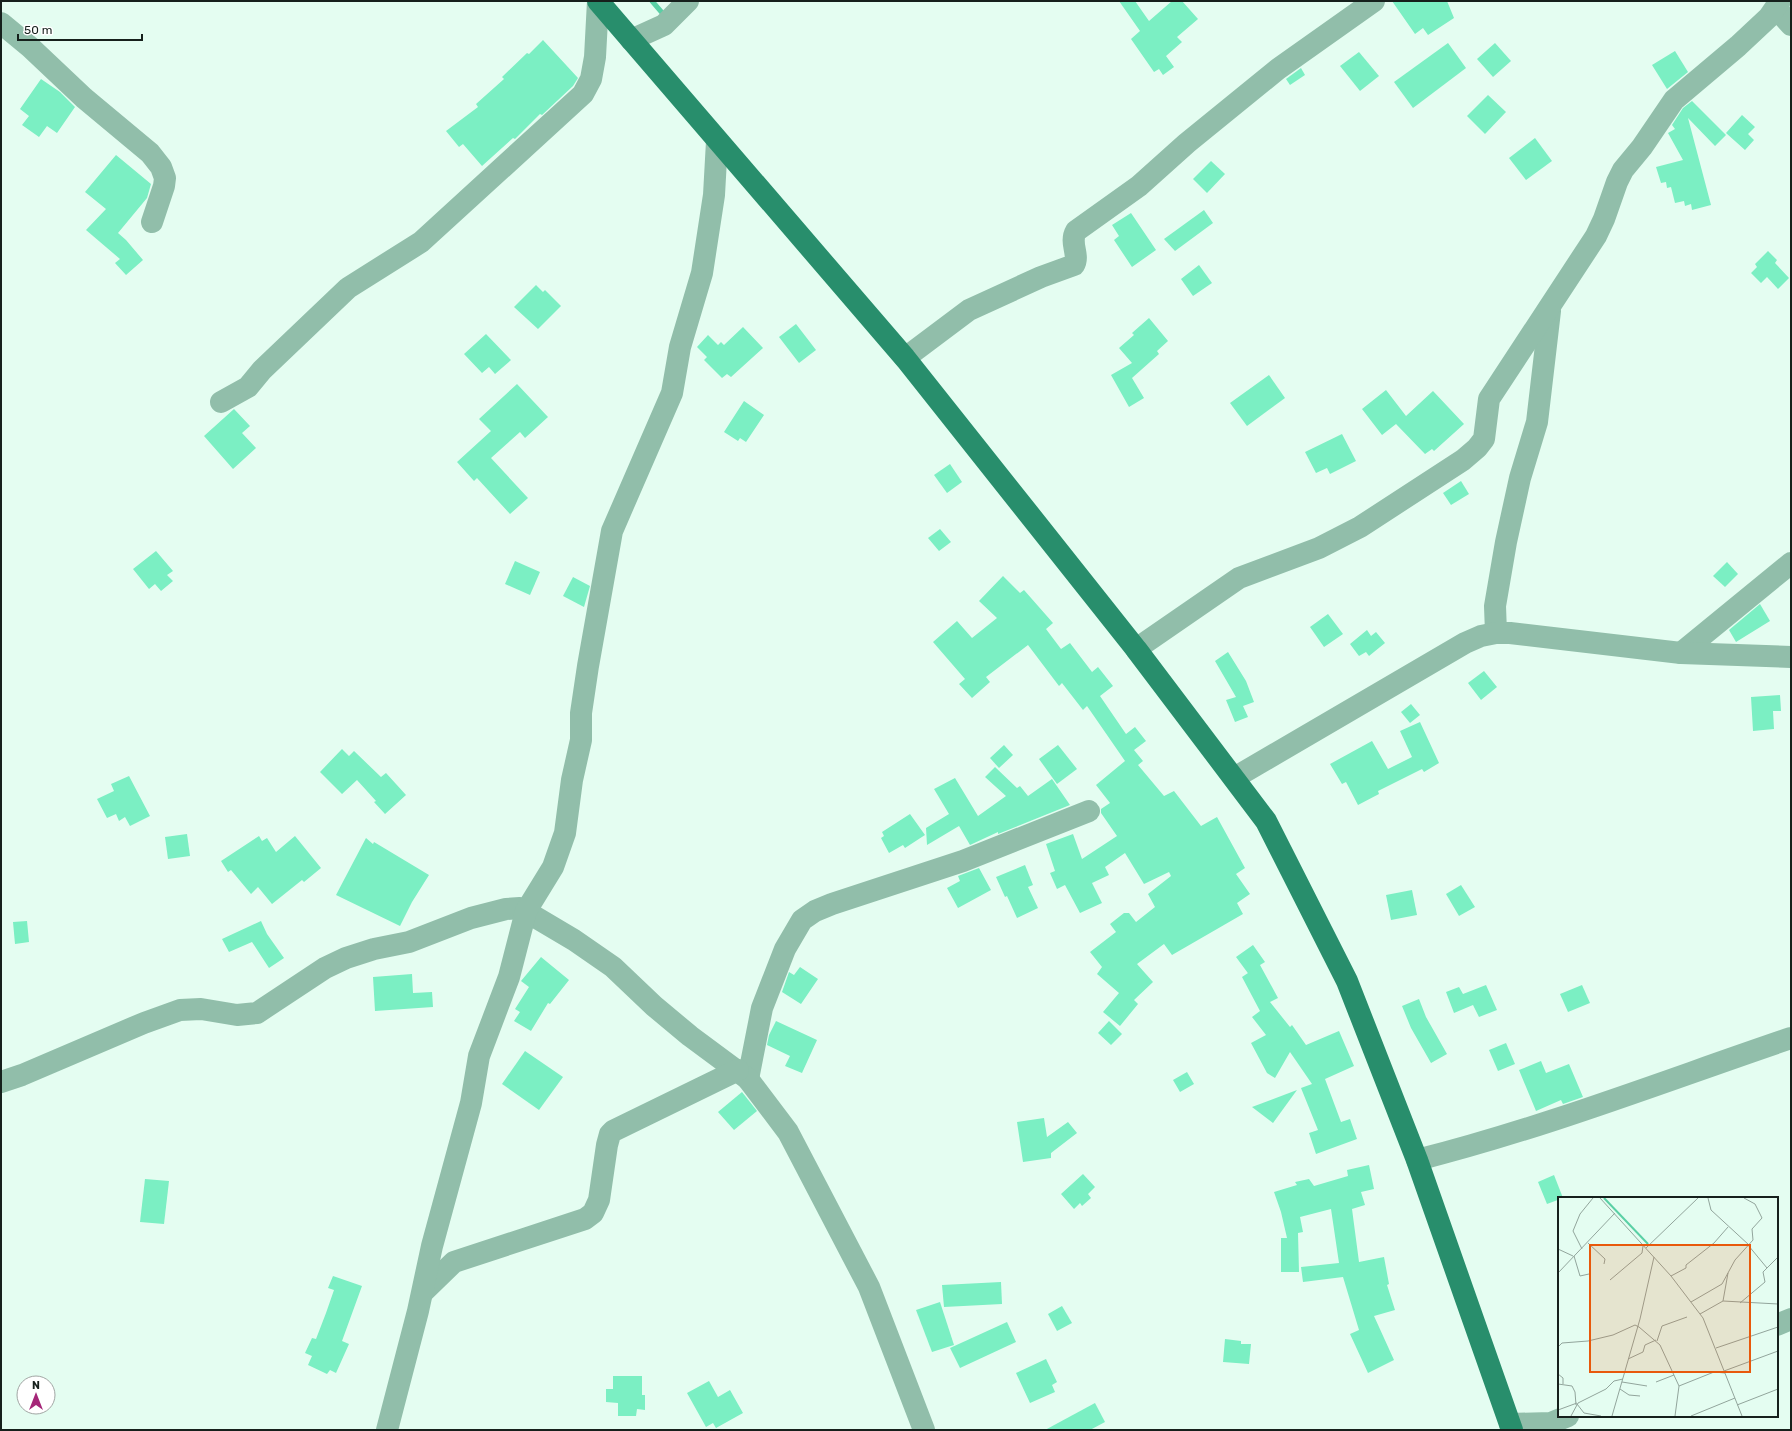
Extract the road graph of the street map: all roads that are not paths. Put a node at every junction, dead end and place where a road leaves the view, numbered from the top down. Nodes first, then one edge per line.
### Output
1 (598, 1) edge
2 (688, 1) edge
3 (1374, 1) edge
4 (1778, 4) edge
5 (1, 23) edge
6 (1791, 25) edge
7 (631, 40) junction
8 (717, 141) junction
9 (152, 222) dead end
10 (1550, 304) junction
11 (905, 358) junction
12 (221, 402) dead end
13 (1791, 563) edge
14 (1496, 633) junction
15 (1136, 649) junction
16 (1682, 653) junction
17 (1791, 657) edge
18 (1234, 778) junction
19 (1089, 811) dead end
20 (526, 911) junction
21 (1791, 1038) edge
22 (743, 1075) junction
23 (1, 1082) edge
24 (1417, 1160) junction
25 (422, 1292) junction
26 (1791, 1319) edge
27 (1778, 1325) edge
28 (1566, 1417) edge
29 (1511, 1427) edge
30 (387, 1430) edge
31 (924, 1430) edge

1 - 7 main road
1 - 12 street
2 - 7 street
3 - 11 street
4 - 6 street
4 - 10 street
5 - 9 street
7 - 8 main road
8 - 11 main road
8 - 20 street
10 - 14 street
10 - 15 street
11 - 15 main road
13 - 16 street
14 - 16 street
14 - 18 street
15 - 18 main road
16 - 17 street
18 - 24 main road
19 - 22 street
20 - 22 street
20 - 23 street
20 - 25 street
21 - 24 street
22 - 25 street
22 - 31 street
24 - 29 main road
25 - 30 street
26 - 27 street
28 - 29 street

